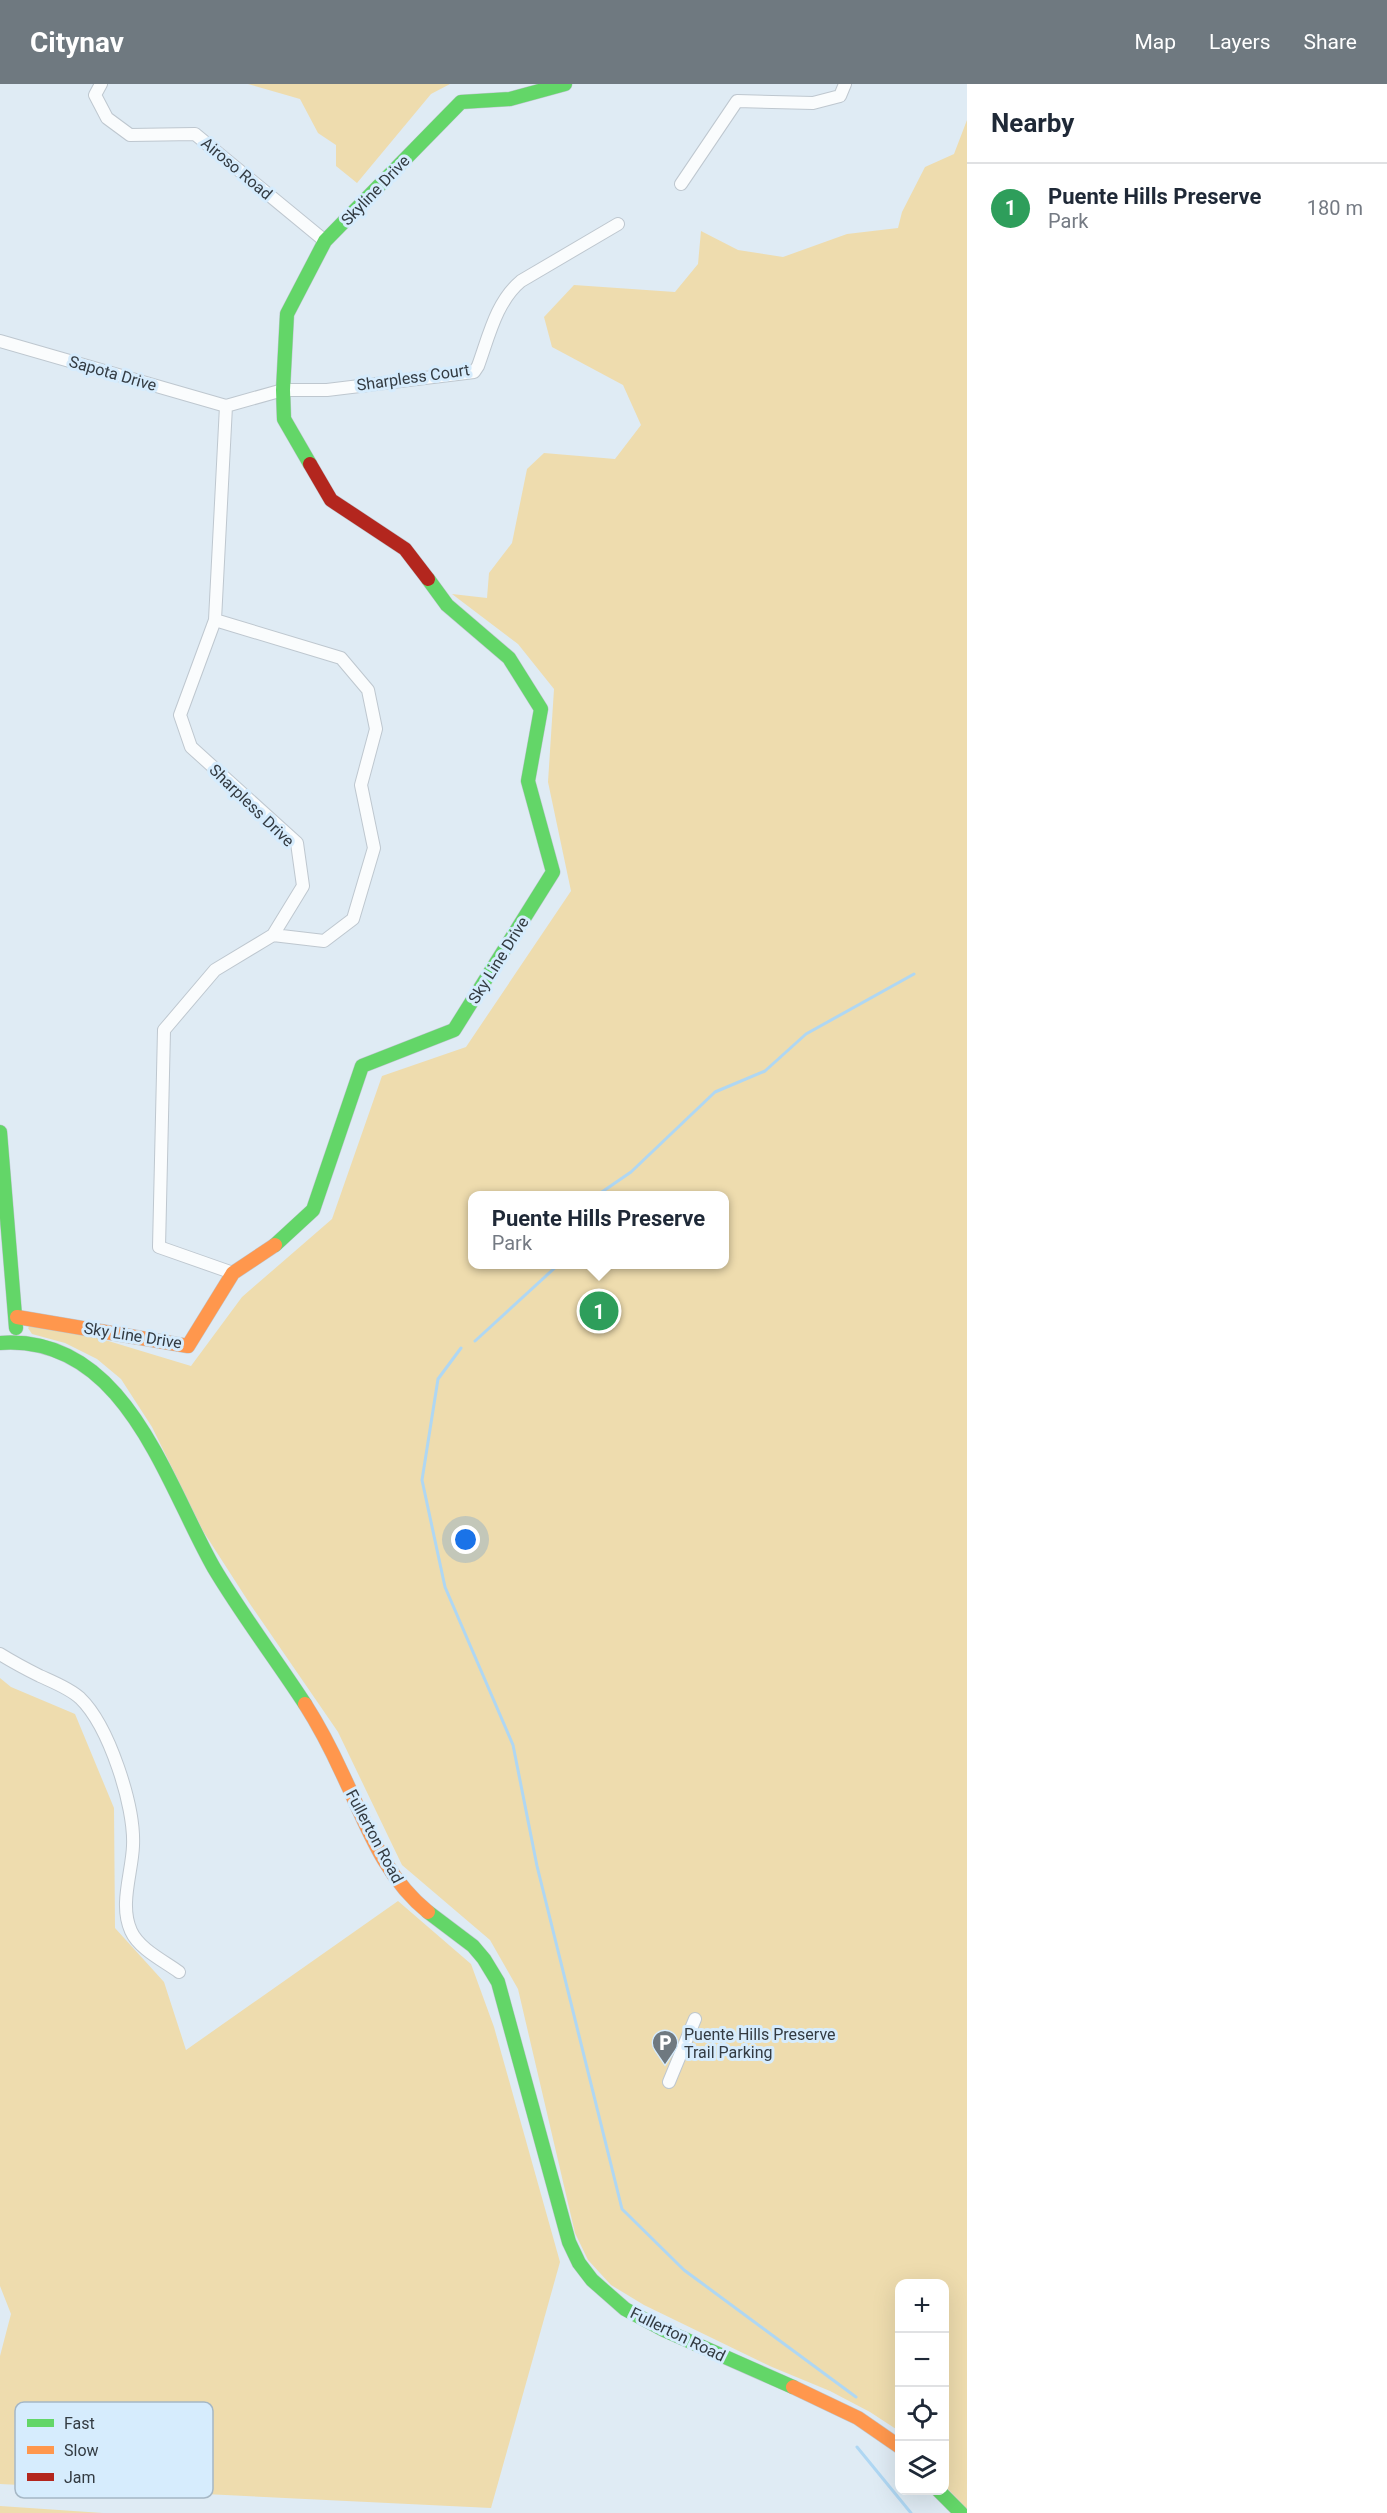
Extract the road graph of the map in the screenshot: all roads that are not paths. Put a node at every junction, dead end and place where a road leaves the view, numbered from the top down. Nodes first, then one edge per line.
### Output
1 (100, 84) edge
2 (565, 84) edge
3 (845, 84) edge
4 (681, 184) dead end
5 (618, 225) dead end
6 (325, 241) junction
7 (0, 341) edge
8 (283, 390) junction
9 (226, 406) junction
10 (215, 620) junction
11 (273, 936) junction
12 (0, 1132) edge
13 (233, 1272) junction
14 (17, 1317) junction
15 (15, 1341) junction
16 (0, 1343) edge
17 (0, 1654) edge
18 (179, 1972) dead end
19 (696, 2019) dead end
20 (669, 2082) dead end
21 (895, 2443) edge
22 (943, 2495) edge
23 (961, 2513) edge

1 - 6 street, Airoso Road
2 - 6 street, Skyline Drive
3 - 4 street
5 - 8 street, Sharpless Court
6 - 8 street, Skyline Drive
7 - 9 street, Sapota Drive
8 - 9 street
8 - 13 street, Sky Line Drive
9 - 10 street, Sharpless Drive
10 - 11 street, Sharpless Drive
10 - 11 street
11 - 13 street, Sharpless Drive
12 - 14 street
13 - 14 street, Sky Line Drive
14 - 15 street
15 - 16 street, Fullerton Road
15 - 21 street, Fullerton Road
17 - 18 street
19 - 20 street
22 - 23 street

